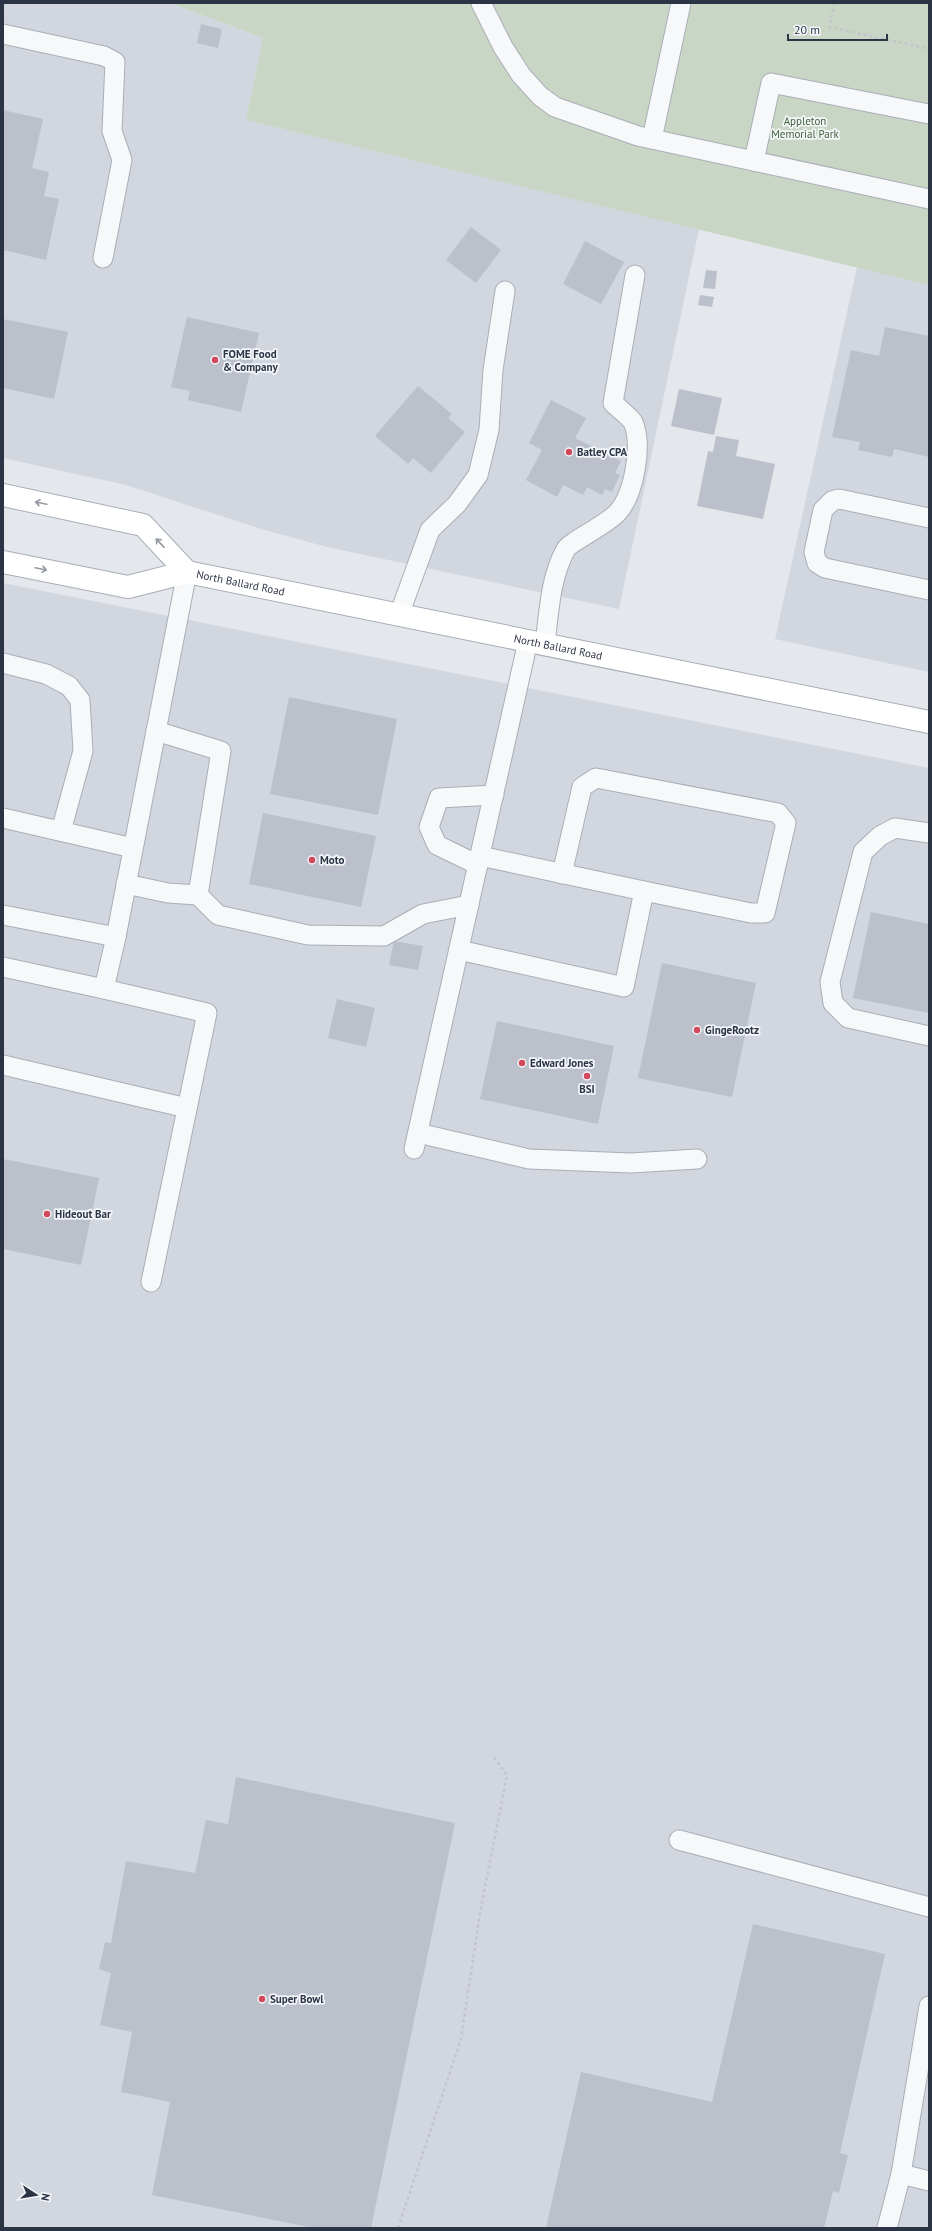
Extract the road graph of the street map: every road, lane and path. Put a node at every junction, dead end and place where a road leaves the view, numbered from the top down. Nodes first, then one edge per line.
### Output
1 (481, 3) edge
2 (681, 3) edge
3 (835, 3) edge
4 (3, 34) edge
5 (929, 49) edge
6 (929, 114) edge
7 (652, 139) junction
8 (754, 161) junction
9 (929, 198) edge
10 (103, 258) dead end
11 (635, 275) dead end
12 (505, 291) dead end
13 (3, 494) edge
14 (929, 518) edge
15 (3, 562) edge
16 (187, 572) junction
17 (929, 590) edge
18 (399, 614) junction
19 (536, 642) junction
20 (3, 663) edge
21 (929, 722) edge
22 (156, 732) junction
23 (494, 795) junction
24 (3, 818) edge
25 (61, 831) junction
26 (929, 833) edge
27 (133, 848) junction
28 (479, 860) junction
29 (562, 874) junction
30 (126, 884) junction
31 (644, 891) junction
32 (198, 895) junction
33 (469, 906) junction
34 (3, 915) edge
35 (116, 937) junction
36 (459, 950) junction
37 (3, 967) edge
38 (104, 989) junction
39 (929, 1036) edge
40 (3, 1065) edge
41 (187, 1108) junction
42 (697, 1159) dead end
43 (151, 1282) dead end
44 (494, 1757) dead end
45 (679, 1840) dead end
46 (929, 1907) edge
47 (929, 2006) edge
48 (901, 2174) junction
49 (929, 2181) edge
50 (398, 2228) edge
51 (887, 2228) edge

1 - 7 lane
2 - 7 lane
3 - 5 path
4 - 10 lane
6 - 8 lane
7 - 8 lane
8 - 9 lane
11 - 19 lane
12 - 18 lane
16 -> 13 main road, North Ballard Road
14 - 17 lane
15 -> 16 main road, North Ballard Road
16 - 18 main road, North Ballard Road
16 - 22 lane
18 - 19 main road, North Ballard Road
19 - 21 main road, North Ballard Road
19 - 23 lane
20 - 25 lane
22 - 27 lane
22 - 32 lane
23 - 28 lane
23 - 28 lane
24 - 25 lane
25 - 27 lane
26 - 39 lane
27 - 30 lane
28 - 29 lane
28 - 33 lane
29 - 31 lane
29 - 31 lane
30 - 32 lane
30 - 35 lane
31 - 36 lane
32 - 33 lane
33 - 36 lane
34 - 35 lane
35 - 38 lane
36 - 42 lane
37 - 38 lane
38 - 41 lane
40 - 41 lane
41 - 43 lane
44 - 50 path
45 - 46 lane
47 - 48 lane
48 - 49 lane
48 - 51 lane

